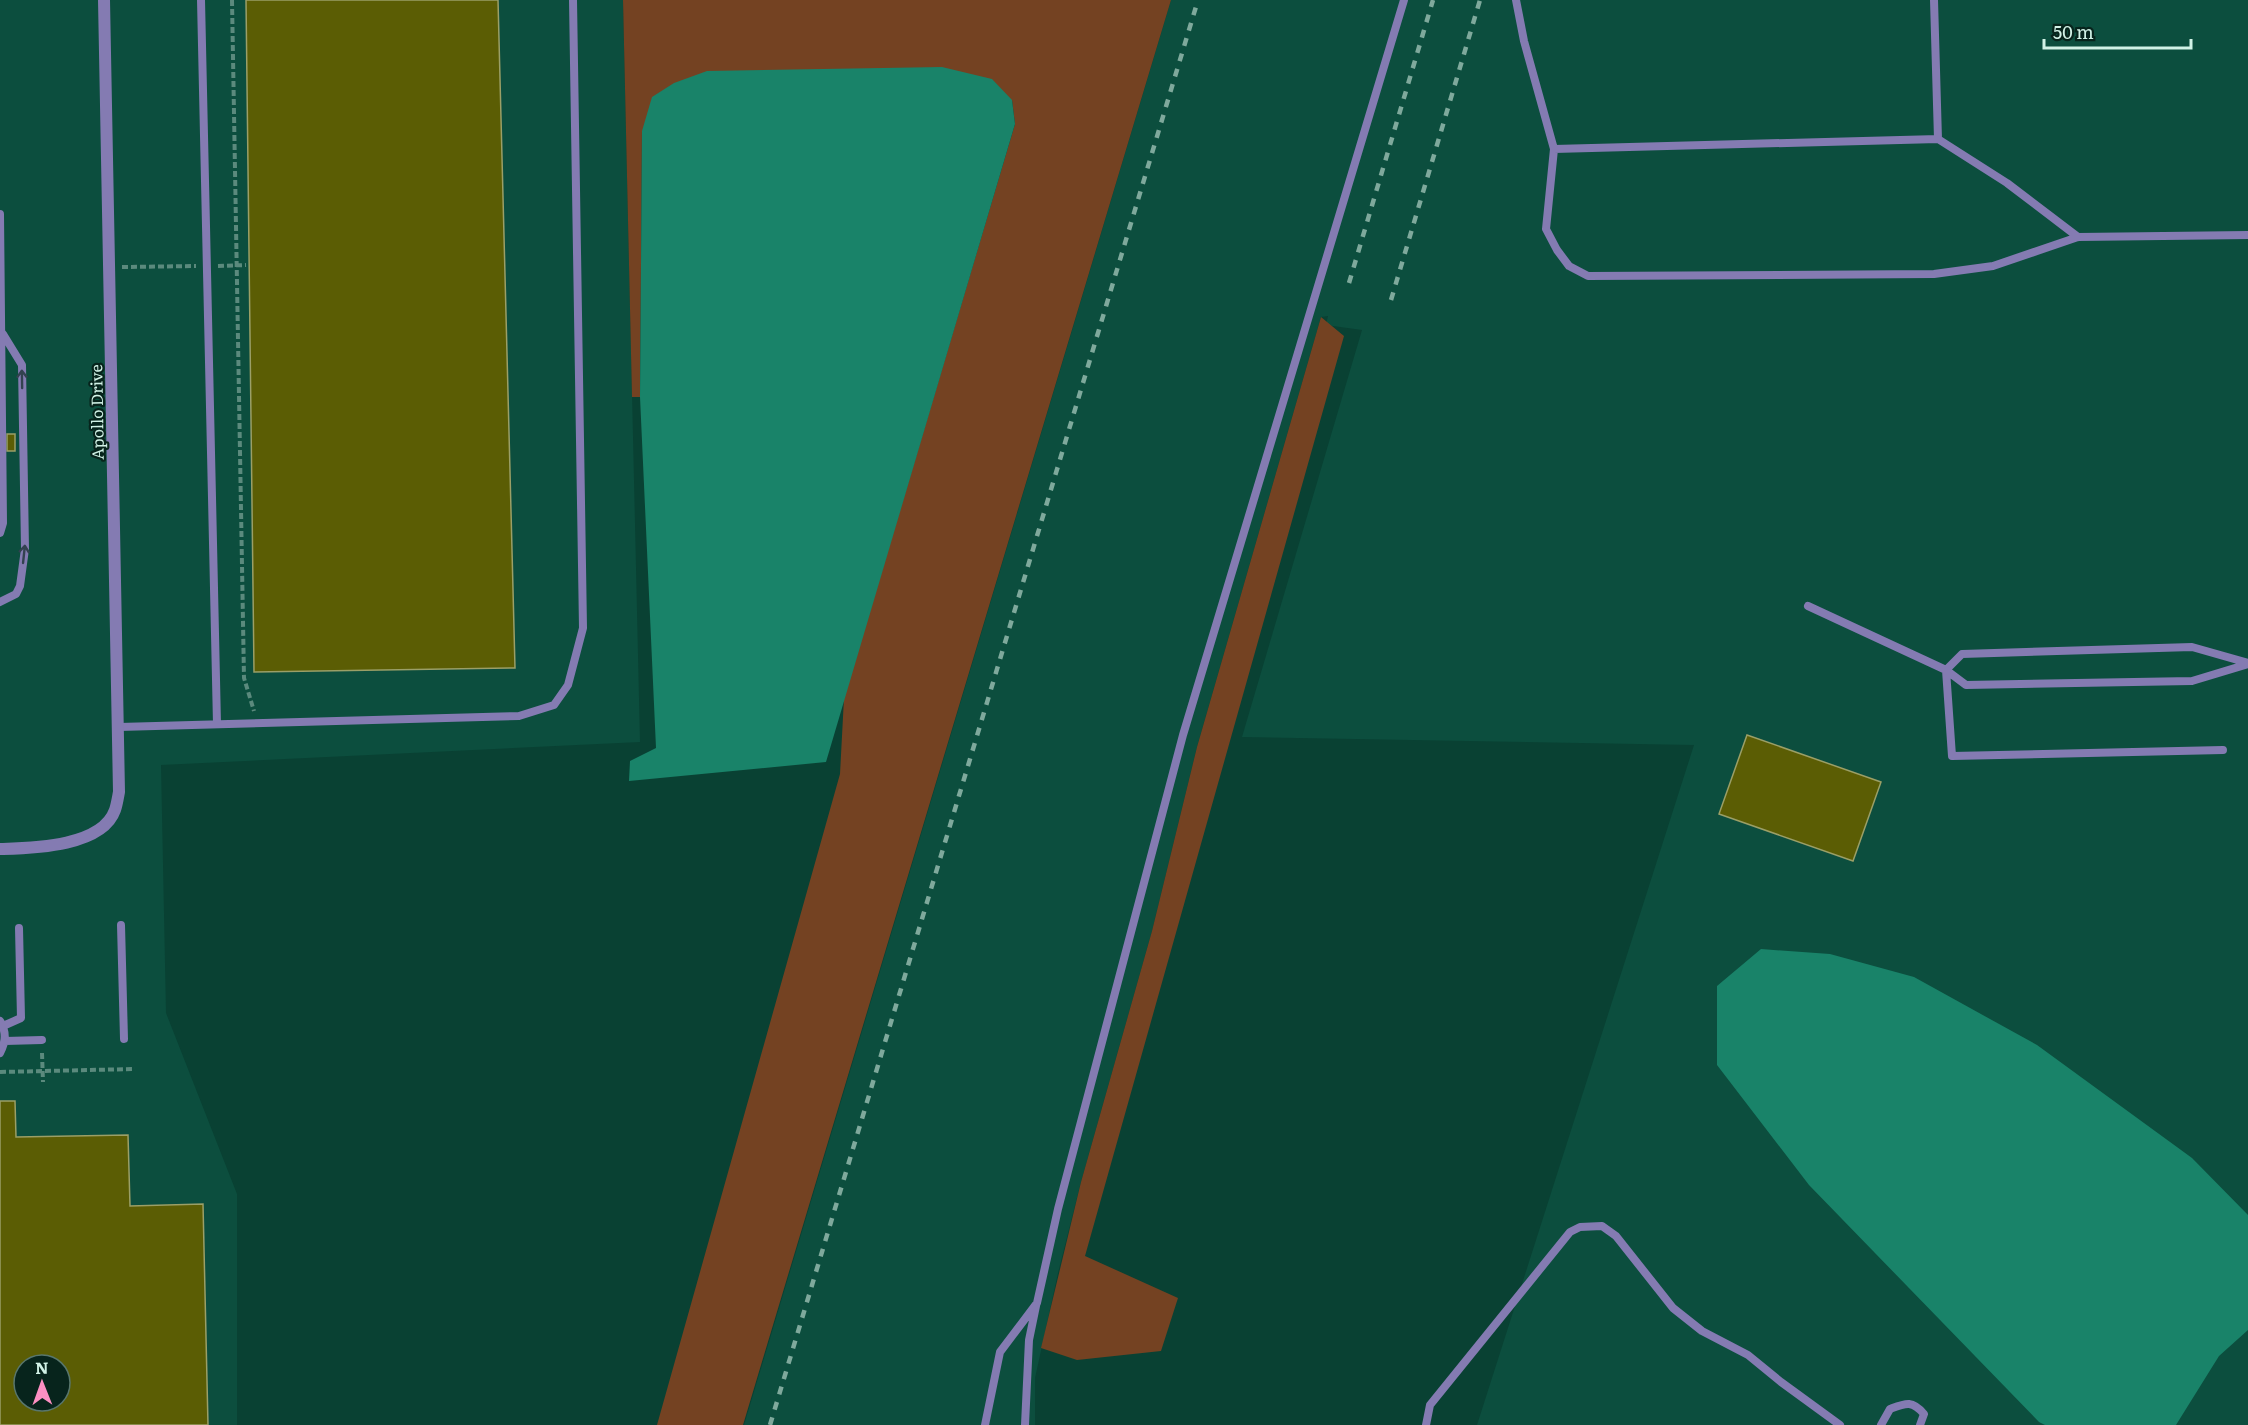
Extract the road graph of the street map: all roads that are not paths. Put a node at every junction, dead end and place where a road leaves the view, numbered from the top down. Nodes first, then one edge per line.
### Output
1 (104, 0) edge
2 (201, 0) edge
3 (573, 0) edge
4 (1404, 0) edge
5 (1516, 0) edge
6 (1934, 0) edge
7 (1938, 139) junction
8 (1554, 149) junction
9 (0, 214) edge
10 (2248, 235) edge
11 (2078, 237) junction
12 (2, 332) junction
13 (0, 533) edge
14 (0, 602) edge
15 (1808, 606) dead end
16 (2248, 663) edge
17 (1946, 670) junction
18 (217, 724) junction
19 (119, 727) junction
20 (2223, 750) dead end
21 (0, 849) edge
22 (121, 925) dead end
23 (19, 928) dead end
24 (2, 1023) edge
25 (124, 1039) dead end
26 (42, 1040) road end
27 (5, 1041) junction
28 (0, 1053) edge
29 (1037, 1303) junction
30 (985, 1425) edge
31 (1024, 1425) edge
32 (1426, 1425) edge
33 (1840, 1425) edge
34 (1881, 1425) edge
35 (1920, 1425) edge

1 - 19 street, Apollo Drive
2 - 18 lane
3 - 18 lane
4 - 29 lane
5 - 8 lane
6 - 7 lane
7 - 8 lane
7 - 11 lane
8 - 11 lane
9 - 12 lane
10 - 11 lane
12 - 13 lane
14 -> 12 lane
15 - 17 lane
16 - 17 lane
16 - 17 lane
17 - 20 lane
18 - 19 lane
19 - 21 street, Apollo Drive
22 - 25 lane
23 - 24 lane
24 - 27 lane
26 - 27 lane
27 - 28 lane
29 - 30 lane
29 - 31 lane
32 - 33 lane
34 - 35 lane

